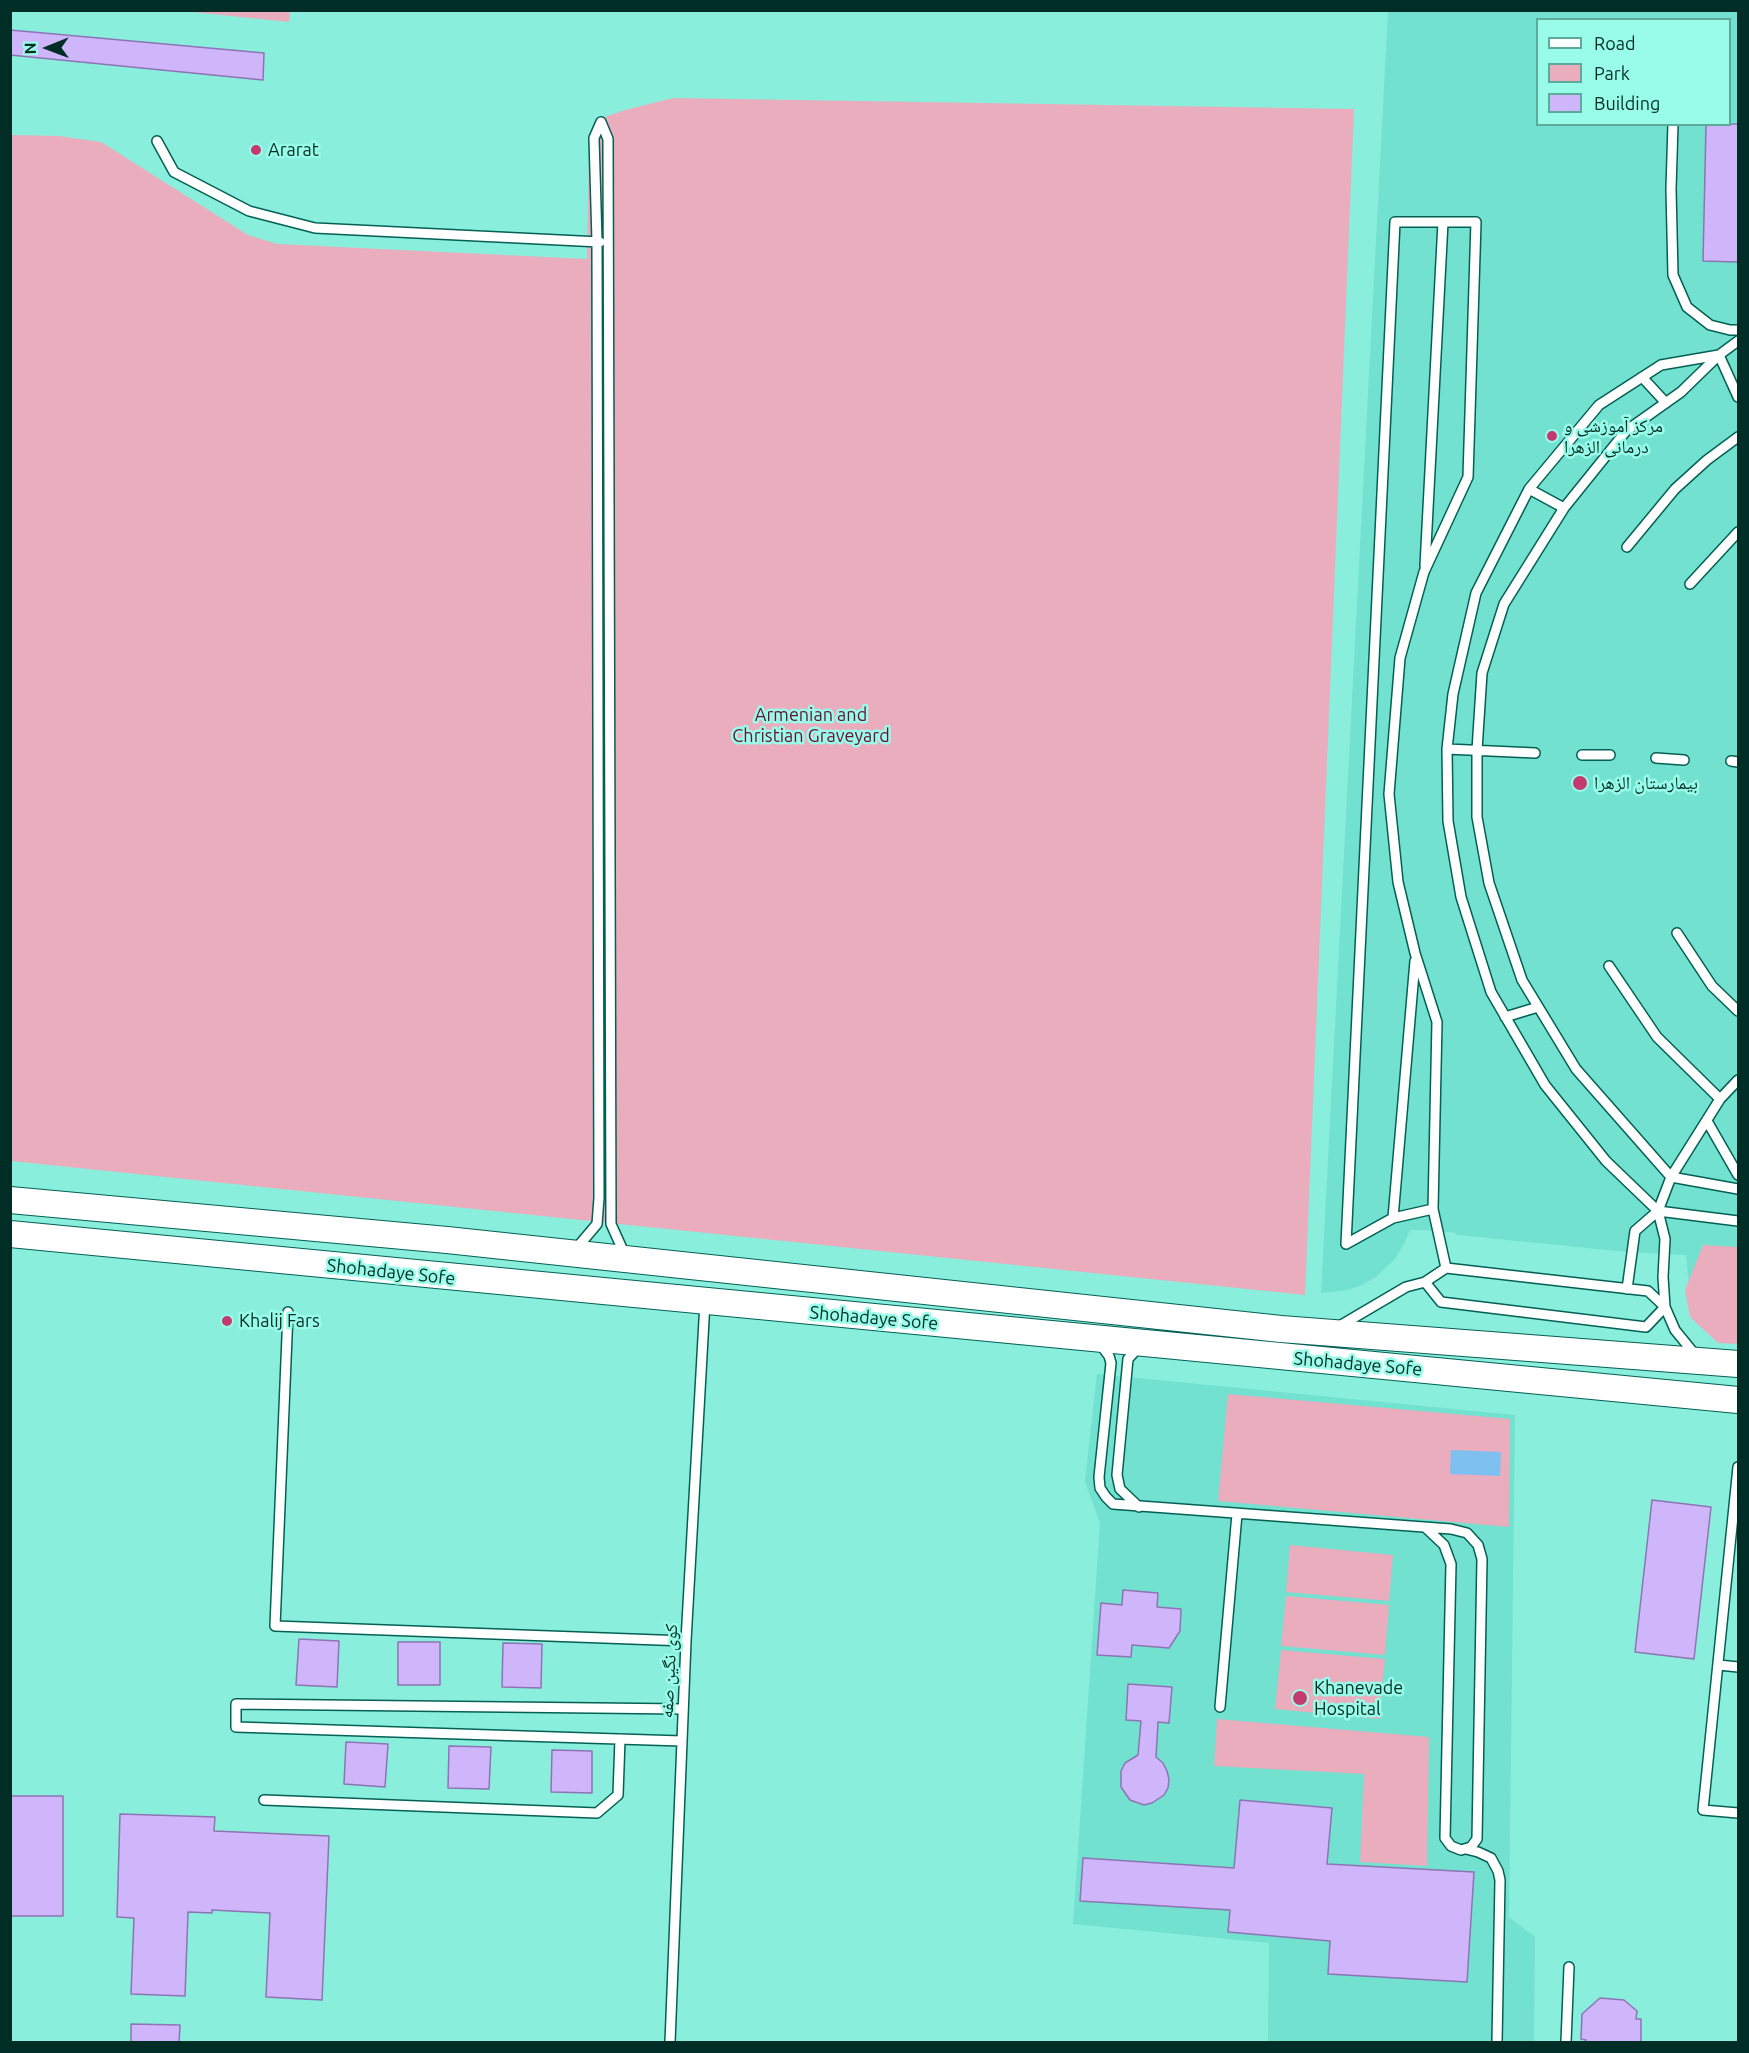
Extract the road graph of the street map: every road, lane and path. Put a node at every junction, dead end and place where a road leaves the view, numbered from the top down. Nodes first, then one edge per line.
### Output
1 (1673, 126) edge
2 (157, 141) dead end
3 (1443, 222) junction
4 (597, 242) junction
5 (609, 242) junction
6 (1738, 330) edge
7 (1738, 341) edge
8 (1719, 355) junction
9 (1642, 377) junction
10 (1738, 398) edge
11 (1665, 403) junction
12 (1738, 437) edge
13 (1529, 489) junction
14 (1564, 508) junction
15 (1738, 532) edge
16 (1627, 546) dead end
17 (1424, 572) junction
18 (1690, 584) dead end
19 (1448, 749) junction
20 (1477, 750) junction
21 (1535, 753) dead end
22 (1582, 755) dead end
23 (1610, 755) dead end
24 (1656, 758) dead end
25 (1684, 760) dead end
26 (1677, 933) dead end
27 (1415, 956) junction
28 (1609, 966) dead end
29 (1538, 1006) junction
30 (1738, 1011) edge
31 (1506, 1017) junction
32 (1738, 1080) edge
33 (1720, 1099) junction
34 (1707, 1121) junction
35 (1738, 1176) edge
36 (1671, 1177) junction
37 (1738, 1189) edge
38 (10, 1200) edge
39 (1433, 1209) junction
40 (1658, 1211) junction
41 (1393, 1218) junction
42 (1738, 1221) edge
43 (298, 1227) junction
44 (10, 1234) edge
45 (572, 1254) junction
46 (628, 1260) junction
47 (296, 1262) junction
48 (1446, 1268) junction
49 (1425, 1282) junction
50 (1627, 1288) junction
51 (705, 1302) junction
52 (1665, 1307) junction
53 (288, 1312) dead end
54 (1329, 1332) junction
55 (1094, 1339) junction
56 (1143, 1344) junction
57 (1700, 1361) junction
58 (1738, 1364) edge
59 (1738, 1400) edge
60 (1738, 1467) edge
61 (1139, 1507) junction
62 (1237, 1514) junction
63 (1426, 1528) junction
64 (687, 1641) junction
65 (1719, 1665) junction
66 (1738, 1667) edge
67 (1220, 1707) dead end
68 (683, 1709) junction
69 (620, 1739) junction
70 (682, 1742) junction
71 (264, 1800) dead end
72 (1738, 1813) edge
73 (1466, 1849) junction
74 (1569, 1966) dead end
75 (670, 2043) edge
76 (1497, 2043) edge
77 (1566, 2043) edge

1 - 6 lane
2 - 4 lane
3 - 17 lane
3 - 17 lane
3 - 41 lane
4 - 5 lane
4 - 5 lane
4 - 45 lane
5 - 46 lane
7 - 8 lane
8 - 9 lane
8 - 10 lane
8 - 11 lane
9 - 11 lane
9 - 13 lane
11 - 14 lane
12 - 16 lane
13 - 14 lane
13 - 19 lane
14 - 20 lane
15 - 18 lane
17 - 27 lane
19 - 20 lane
19 - 31 lane
20 - 21 lane
20 - 29 lane
22 - 23 lane
24 - 25 lane
26 - 30 lane
27 - 39 lane
27 - 41 lane
28 - 33 lane
29 - 31 lane
29 - 36 lane
31 - 40 lane
32 - 33 lane
33 - 34 lane
34 - 35 lane
34 - 36 lane
36 - 37 lane
36 - 40 lane
38 - 43 main road, Shohadaye Sofe
39 - 41 lane
39 - 48 lane
40 - 42 lane
40 - 50 lane
40 - 52 lane
43 - 45 main road, Shohadaye Sofe
43 - 47 main road
44 - 47 main road, Shohadaye Sofe
45 - 46 main road, Shohadaye Sofe
46 - 54 main road, Shohadaye Sofe
47 - 51 main road, Shohadaye Sofe
48 - 49 lane
48 - 50 lane
49 - 52 lane
49 - 54 lane
50 - 52 lane
51 - 55 main road, Shohadaye Sofe
51 - 64 lane, کوی نگین صفه
52 - 57 lane
53 - 64 lane
54 - 57 main road, Shohadaye Sofe
55 - 56 main road, Shohadaye Sofe
55 - 61 lane
56 - 59 main road, Shohadaye Sofe
56 - 61 lane
57 - 58 main road, Shohadaye Sofe
60 - 65 lane
61 - 62 lane
62 - 63 lane
62 - 67 lane
63 - 73 lane
63 - 73 lane
64 - 68 lane, کوی نگین صفه
65 - 66 lane
65 - 72 lane
68 - 69 lane
68 - 70 lane, کوی نگین صفه
69 - 70 lane
69 - 71 lane
70 - 75 lane, کوی نگین صفه
73 - 76 lane
74 - 77 lane

